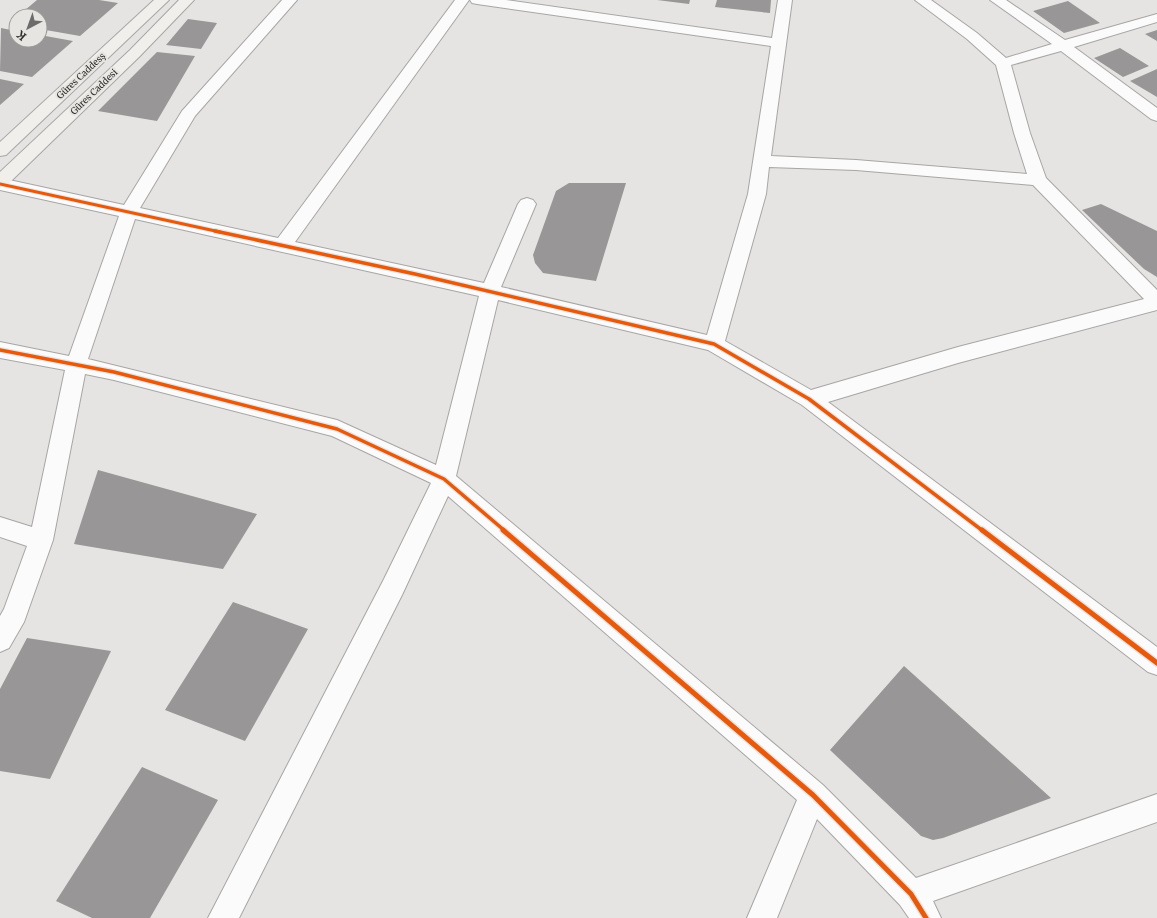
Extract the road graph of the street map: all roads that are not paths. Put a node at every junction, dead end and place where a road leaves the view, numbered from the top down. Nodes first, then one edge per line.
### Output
1 (162, 0) edge
2 (187, 0) edge
3 (290, 0) edge
4 (462, 0) edge
5 (477, 0) edge
6 (591, 0) edge
7 (785, 0) edge
8 (922, 0) edge
9 (997, 0) edge
10 (583, 16) junction
11 (1157, 18) edge
12 (778, 43) junction
13 (1064, 46) junction
14 (1004, 64) junction
15 (1157, 116) edge
16 (0, 151) edge
17 (762, 161) junction
18 (1038, 180) junction
19 (0, 183) edge
20 (527, 204) dead end
21 (129, 212) junction
22 (283, 245) junction
23 (490, 292) junction
24 (1157, 302) edge
25 (714, 344) junction
26 (0, 350) edge
27 (76, 366) junction
28 (809, 399) junction
29 (444, 479) junction
30 (0, 527) edge
31 (41, 540) junction
32 (0, 640) edge
33 (1157, 663) edge
34 (813, 795) junction
35 (1157, 808) edge
36 (911, 894) junction
37 (223, 918) edge
38 (762, 918) edge
39 (926, 918) edge

1 - 16 street, Güres Caddesş
2 - 19 street, Güres Caddesi
3 - 21 street
4 - 22 street
5 - 10 street
6 - 10 street
7 - 12 street
8 - 14 street
9 - 13 street
10 - 12 street
11 - 13 street
12 - 17 street
13 - 14 street
13 - 15 street
14 - 18 street
17 - 18 street
17 - 25 street
18 - 24 street
19 - 21 street
20 - 23 street
21 - 22 street
21 - 27 street
22 - 23 street
23 - 25 street
23 - 29 street
24 - 28 street
25 - 28 street
26 - 27 street
27 - 29 street
27 - 31 street
28 - 33 street
29 - 34 street
29 - 37 street
30 - 31 street
31 - 32 street
34 - 36 street
34 - 38 street
35 - 36 street
36 - 39 street

